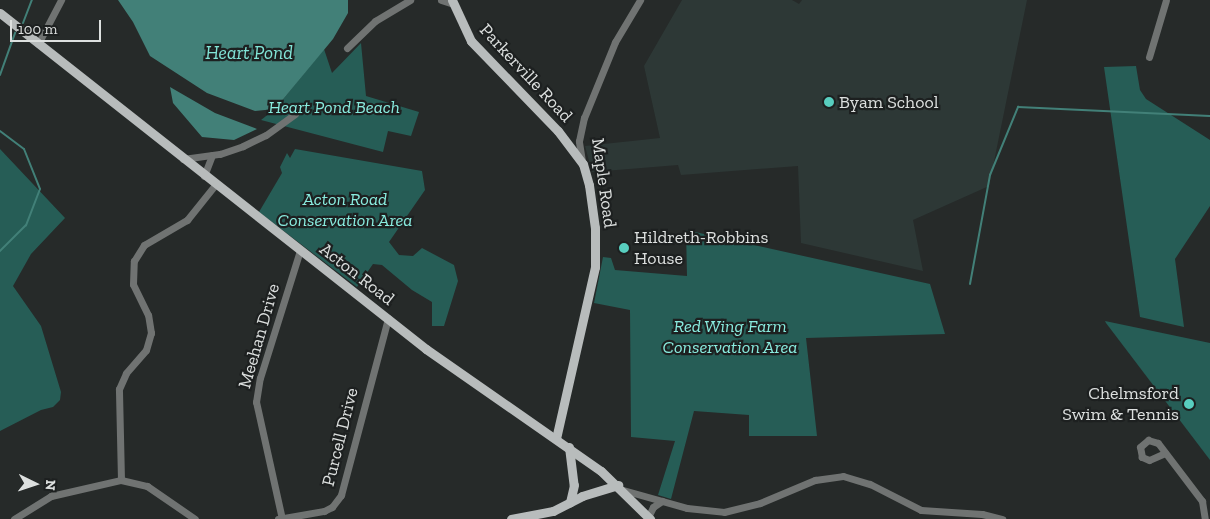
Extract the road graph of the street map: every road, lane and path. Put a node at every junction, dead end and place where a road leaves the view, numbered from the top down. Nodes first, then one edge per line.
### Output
1 (61, 0) edge
2 (410, 0) edge
3 (441, 0) edge
4 (640, 0) edge
5 (1166, 0) edge
6 (453, 2) edge
7 (0, 13) edge
8 (38, 44) junction
9 (347, 48) dead end
10 (1149, 57) dead end
11 (295, 114) dead end
12 (212, 155) junction
13 (183, 159) junction
14 (583, 164) junction
15 (204, 176) junction
16 (215, 185) junction
17 (300, 250) junction
18 (388, 318) junction
19 (556, 439) junction
20 (568, 447) junction
21 (1165, 453) dead end
22 (121, 480) junction
23 (621, 488) junction
24 (662, 502) junction
25 (570, 503) junction
26 (649, 518) edge
27 (14, 519) edge
28 (195, 519) edge
29 (278, 519) edge
30 (282, 519) edge
31 (511, 519) edge
32 (1002, 519) edge
33 (1205, 519) edge

1 - 8 street
2 - 9 street
3 - 6 street
4 - 14 street, Maple Road
5 - 10 street
6 - 14 main road, Parkerville Road
7 - 8 main road, Acton Road
8 - 13 main road, Acton Road
11 - 12 street
12 - 13 street
12 - 15 street
13 - 15 main road, Acton Road
14 - 19 main road, Maple Road
15 - 16 main road, Acton Road
16 - 17 main road, Acton Road
16 - 22 street
17 - 18 main road, Acton Road
17 - 30 street, Meehan Drive
18 - 19 main road, Acton Road
18 - 30 street, Purcell Drive
19 - 20 main road, Acton Road
20 - 23 main road, Acton Road
20 - 25 main road
21 - 33 street
22 - 27 street
22 - 28 street
23 - 24 street
23 - 25 main road
23 - 26 main road, Acton Road
24 - 26 street
24 - 32 street
25 - 31 main road
29 - 30 street, Purcell Drive

